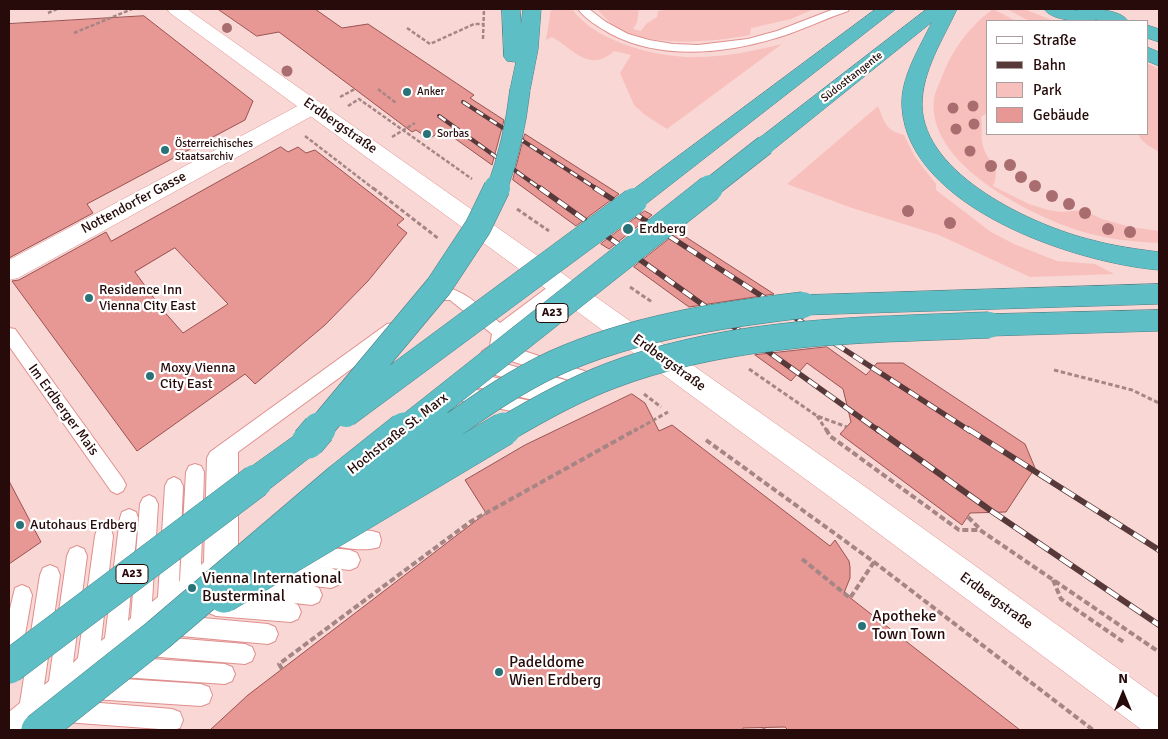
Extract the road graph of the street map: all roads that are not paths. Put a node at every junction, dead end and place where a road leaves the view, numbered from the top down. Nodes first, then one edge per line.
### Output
1 (176, 9) edge
2 (511, 9) edge
3 (532, 9) edge
4 (584, 9) edge
5 (844, 9) edge
6 (887, 9) edge
7 (938, 9) edge
8 (948, 9) edge
9 (1037, 9) edge
10 (1053, 9) edge
11 (1084, 9) edge
12 (1068, 20) edge
13 (1084, 20) edge
14 (1116, 20) edge
15 (520, 49) junction
16 (1148, 54) edge
17 (1159, 60) edge
18 (312, 107) junction
19 (765, 146) joint
20 (1159, 261) edge
21 (9, 271) edge
22 (561, 285) junction
23 (1159, 294) edge
24 (1159, 320) edge
25 (500, 332) junction
26 (9, 334) edge
27 (497, 349) junction
28 (478, 363) junction
29 (460, 377) junction
30 (608, 386) dead end
31 (443, 390) junction
32 (591, 394) dead end
33 (572, 402) dead end
34 (425, 404) junction
35 (551, 412) dead end
36 (406, 419) junction
37 (531, 422) dead end
38 (386, 434) junction
39 (511, 434) dead end
40 (308, 442) junction
41 (369, 447) junction
42 (491, 447) dead end
43 (468, 460) dead end
44 (349, 462) junction
45 (195, 472) dead end
46 (448, 473) dead end
47 (327, 480) junction
48 (117, 485) dead end
49 (174, 486) dead end
50 (430, 487) dead end
51 (305, 497) junction
52 (413, 502) dead end
53 (149, 504) dead end
54 (284, 513) junction
55 (129, 518) dead end
56 (386, 520) dead end
57 (261, 531) junction
58 (104, 536) dead end
59 (372, 540) dead end
60 (77, 556) dead end
61 (226, 557) junction
62 (350, 560) dead end
63 (50, 575) dead end
64 (331, 578) dead end
65 (190, 585) junction
66 (22, 595) dead end
67 (312, 595) dead end
68 (168, 602) junction
69 (291, 612) dead end
70 (150, 629) junction
71 (268, 634) dead end
72 (115, 643) junction
73 (245, 654) dead end
74 (88, 664) junction
75 (9, 668) edge
76 (225, 674) dead end
77 (59, 686) junction
78 (201, 696) dead end
79 (34, 719) edge
80 (172, 720) dead end
81 (1159, 720) edge
82 (9, 725) edge

1 - 18 street, Erdbergstraße
2 - 15 highway
3 - 15 highway
4 - 5 lane
6 - 40 highway, A23, bridge
7 - 19 highway, Südosttangente / A23
8 - 20 highway
9 - 12 highway
10 - 13 highway
11 - 14 highway
15 - 40 highway, bridge
16 - 17 highway
18 - 21 street, Nottendorfer Gasse
18 - 22 street, Erdbergstraße
19 - 70 highway, Hochstraße St. Marx / A23, bridge
22 - 25 lane
22 - 81 street, Erdbergstraße
23 - 70 highway, bridge
24 - 70 highway, bridge
25 - 27 lane
25 - 61 lane
26 - 48 lane, Im Erdberger Mais
27 - 28 lane
27 - 30 lane
28 - 29 lane
28 - 32 lane
29 - 31 lane
29 - 33 lane
31 - 34 lane
31 - 35 lane
34 - 36 lane
34 - 37 lane
36 - 38 lane
36 - 39 lane
38 - 41 lane
38 - 42 lane
40 - 75 highway, A23, bridge
41 - 43 lane
41 - 44 lane
44 - 46 lane
44 - 47 lane
45 - 65 lane
47 - 50 lane
47 - 51 lane
49 - 68 lane
51 - 52 lane
51 - 54 lane
53 - 70 lane
54 - 56 lane
54 - 57 lane
55 - 72 lane
57 - 59 lane
57 - 61 lane
58 - 74 lane
60 - 77 lane
61 - 62 lane
61 - 64 lane
61 - 65 lane
63 - 79 lane
65 - 67 lane
65 - 68 lane
66 - 75 lane
68 - 69 lane
68 - 70 lane
70 - 71 lane
70 - 72 lane
70 - 79 highway, Hochstraße St. Marx / A23, bridge
72 - 73 lane
72 - 74 lane
74 - 76 lane
74 - 77 lane
77 - 78 lane
77 - 79 lane
79 - 80 lane
79 - 82 lane

